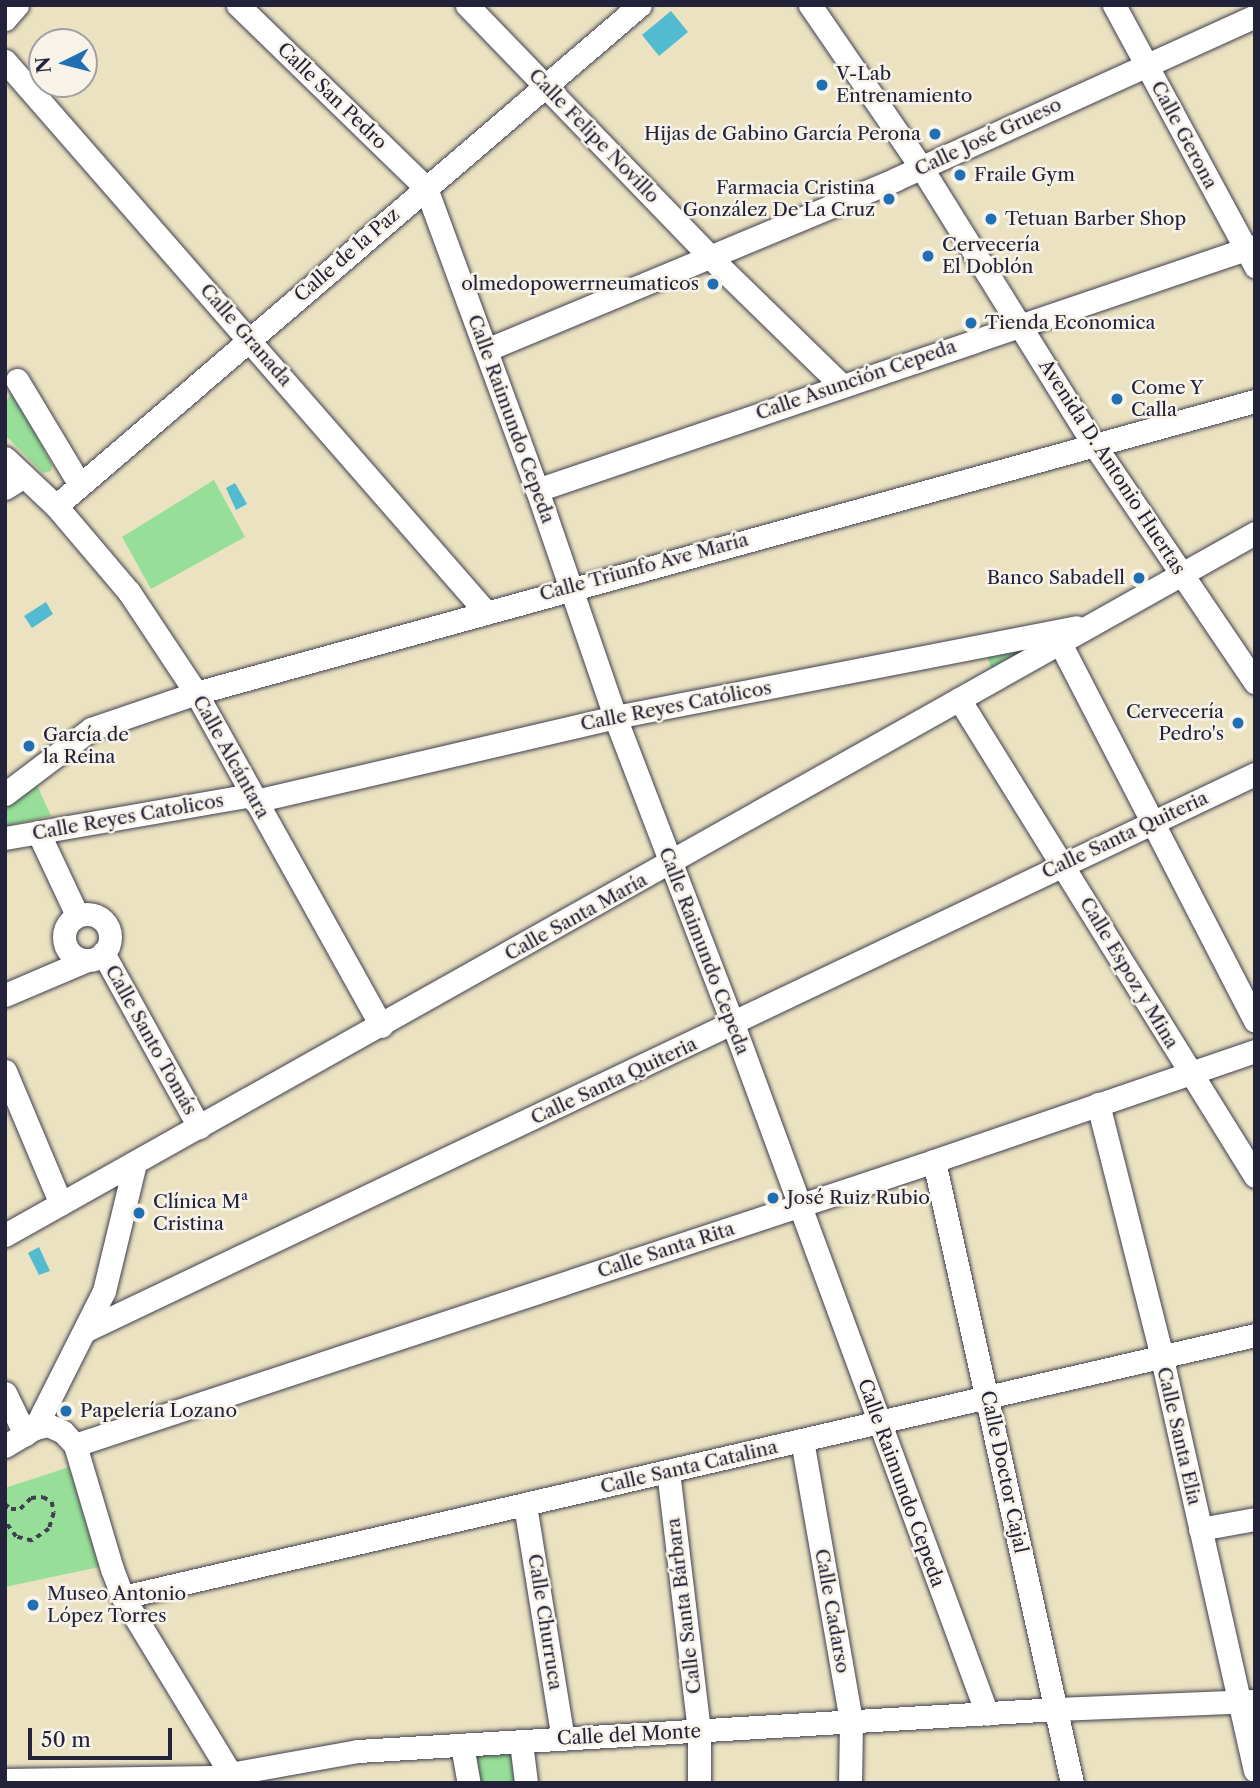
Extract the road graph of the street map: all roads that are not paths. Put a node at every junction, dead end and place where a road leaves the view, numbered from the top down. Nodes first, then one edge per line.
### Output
1 (17, 5) edge
2 (237, 5) edge
3 (467, 5) edge
4 (640, 5) edge
5 (810, 5) edge
6 (1114, 5) edge
7 (1255, 16) edge
8 (5, 19) edge
9 (5, 61) edge
10 (1146, 64) junction
11 (547, 85) junction
12 (921, 167) junction
13 (426, 187) junction
14 (1252, 254) edge
15 (709, 256) junction
16 (1021, 323) junction
17 (250, 339) junction
18 (486, 349) junction
19 (17, 380) dead end
20 (841, 385) junction
21 (1255, 401) edge
22 (1093, 443) junction
23 (5, 458) edge
24 (15, 482) edge
25 (80, 485) junction
26 (537, 490) junction
27 (56, 506) junction
28 (1255, 533) edge
29 (1182, 575) junction
30 (570, 587) junction
31 (485, 611) junction
32 (1100, 623) junction
33 (1060, 643) junction
34 (1255, 682) edge
35 (196, 693) junction
36 (959, 699) junction
37 (615, 717) junction
38 (1255, 774) edge
39 (5, 794) edge
40 (253, 798) junction
41 (1154, 821) junction
42 (38, 832) junction
43 (5, 838) edge
44 (671, 863) junction
45 (1062, 865) junction
46 (77, 915) junction
47 (95, 956) junction
48 (5, 995) edge
49 (1255, 1021) edge
50 (733, 1024) junction
51 (381, 1026) junction
52 (1255, 1051) edge
53 (5, 1071) edge
54 (1190, 1074) junction
55 (1098, 1104) junction
56 (199, 1127) junction
57 (934, 1161) junction
58 (135, 1163) junction
59 (1255, 1176) edge
60 (61, 1204) junction
61 (798, 1206) junction
62 (5, 1235) edge
63 (86, 1330) junction
64 (1255, 1335) edge
65 (1161, 1357) junction
66 (5, 1393) edge
67 (988, 1397) junction
68 (879, 1423) junction
69 (30, 1431) junction
70 (802, 1440) junction
71 (5, 1446) edge
72 (75, 1446) junction
73 (668, 1471) junction
74 (524, 1505) junction
75 (1255, 1519) edge
76 (1200, 1529) junction
77 (123, 1597) junction
78 (1246, 1701) edge
79 (1056, 1709) junction
80 (986, 1714) junction
81 (851, 1722) junction
82 (699, 1731) junction
83 (563, 1739) junction
84 (521, 1742) junction
85 (462, 1745) junction
86 (1255, 1770) edge
87 (232, 1778) edge
88 (5, 1780) edge
89 (469, 1783) edge
90 (526, 1783) edge
91 (699, 1783) edge
92 (850, 1783) edge
93 (1072, 1783) edge

1 - 8 street
2 - 13 street, Calle San Pedro
3 - 11 street, Calle Felipe Novillo
4 - 11 street, Calle de la Paz
5 - 12 street, Avenida D. Antonio Huertas
6 - 10 street, Calle Gerona
7 - 10 street, Calle José Grueso
9 - 17 street, Calle Granada
10 - 12 street, Calle José Grueso
10 - 14 street, Calle Gerona
11 - 13 street, Calle de la Paz
11 - 15 street, Calle Felipe Novillo
12 - 15 street, Calle José Grueso
12 - 16 street, Avenida D. Antonio Huertas
13 - 17 street, Calle de la Paz
13 - 18 street, Calle Raimundo Cepeda
14 - 16 street, Calle Asunción Cepeda
15 - 18 street, Calle José Grueso
15 - 20 street, Calle Felipe Novillo
16 - 20 street, Calle Asunción Cepeda
16 - 22 street, Avenida D. Antonio Huertas
17 - 25 street, Calle de la Paz
17 - 31 street, Calle Granada
18 - 26 street, Calle Raimundo Cepeda
19 - 25 street
20 - 26 street, Calle Asunción Cepeda
21 - 22 street, Calle Triunfo Ave María
22 - 29 street, Avenida D. Antonio Huertas
22 - 30 street, Calle Triunfo Ave María
23 - 24 street, Calle Alcántara
24 - 27 street, Calle Alcántara
25 - 27 street, Calle de la Paz
26 - 30 street, Calle Raimundo Cepeda
27 - 35 street, Calle Alcántara
28 - 29 street, Calle Santa María
29 - 32 street, Calle Santa María
29 - 34 street, Avenida D. Antonio Huertas
30 - 31 street, Calle Triunfo Ave María
30 - 37 street, Calle Raimundo Cepeda
31 - 35 street, Calle Triunfo Ave María
32 - 33 street, Calle Santa María
32 - 37 street, Calle Reyes Católicos
33 - 36 street, Calle Santa María
33 - 41 street
35 - 39 street, Calle Triunfo Ave María
35 - 40 street, Calle Alcántara
36 - 44 street, Calle Santa María
36 - 45 street, Calle Espoz y Mina
37 - 40 street, Calle Reyes Católicos
37 - 44 street, Calle Raimundo Cepeda
38 - 41 street, Calle Santa Quiteria
40 - 42 street, Calle Reyes Catolicos
40 - 51 street, Calle Alcántara
41 - 45 street, Calle Santa Quiteria
41 - 49 street
42 - 43 street, Calle Reyes Catolicos
42 - 46 street
44 - 50 street, Calle Raimundo Cepeda
44 - 51 street, Calle Santa María
45 - 50 street, Calle Santa Quiteria
45 - 54 street, Calle Espoz y Mina
46 - 47 street
46 - 47 street
47 - 48 street
47 - 56 street, Calle Santo Tomás
50 - 61 street, Calle Raimundo Cepeda
50 - 63 street, Calle Santa Quiteria
51 - 56 street, Calle Santa María
52 - 54 street, Calle Santa Rita
53 - 60 street
54 - 55 street, Calle Santa Rita
54 - 59 street, Calle Espoz y Mina
55 - 57 street, Calle Santa Rita
55 - 65 street, Calle Santa Elia
56 - 58 street, Calle Santa María
57 - 61 street, Calle Santa Rita
57 - 67 street, Calle Doctor Cajal
58 - 60 street, Calle Santa María
58 - 63 street
60 - 62 street, Calle Santa María
61 - 68 street, Calle Raimundo Cepeda
61 - 72 street, Calle Santa Rita
63 - 69 street
64 - 65 street, Calle Santa Catalina
65 - 67 street, Calle Santa Catalina
65 - 76 street, Calle Santa Elia
66 - 69 street
67 - 68 street, Calle Santa Catalina
67 - 79 street, Calle Doctor Cajal
68 - 70 street, Calle Santa Catalina
68 - 80 street, Calle Raimundo Cepeda
69 - 71 street
69 - 72 street
70 - 73 street, Calle Santa Catalina
70 - 81 street, Calle Cadarso
72 - 77 street
73 - 74 street, Calle Santa Catalina
73 - 82 street, Calle Santa Bárbara
74 - 77 street, Calle Santa Catalina
74 - 83 street, Calle Churruca
75 - 76 street
76 - 78 street, Calle Santa Elia
77 - 87 street
78 - 79 street, Calle del Monte
78 - 86 street, Calle Santa Elia
79 - 80 street, Calle del Monte
79 - 93 street, Calle Doctor Cajal
80 - 81 street, Calle del Monte
81 - 82 street, Calle del Monte
81 - 92 street, Calle Cadarso
82 - 83 street, Calle del Monte
82 - 91 street, Calle Santa Bárbara
83 - 84 street, Calle del Monte
84 - 85 street, Calle del Monte
84 - 90 street
85 - 87 street, Calle del Monte
85 - 89 street
87 - 88 street, Calle del Monte

